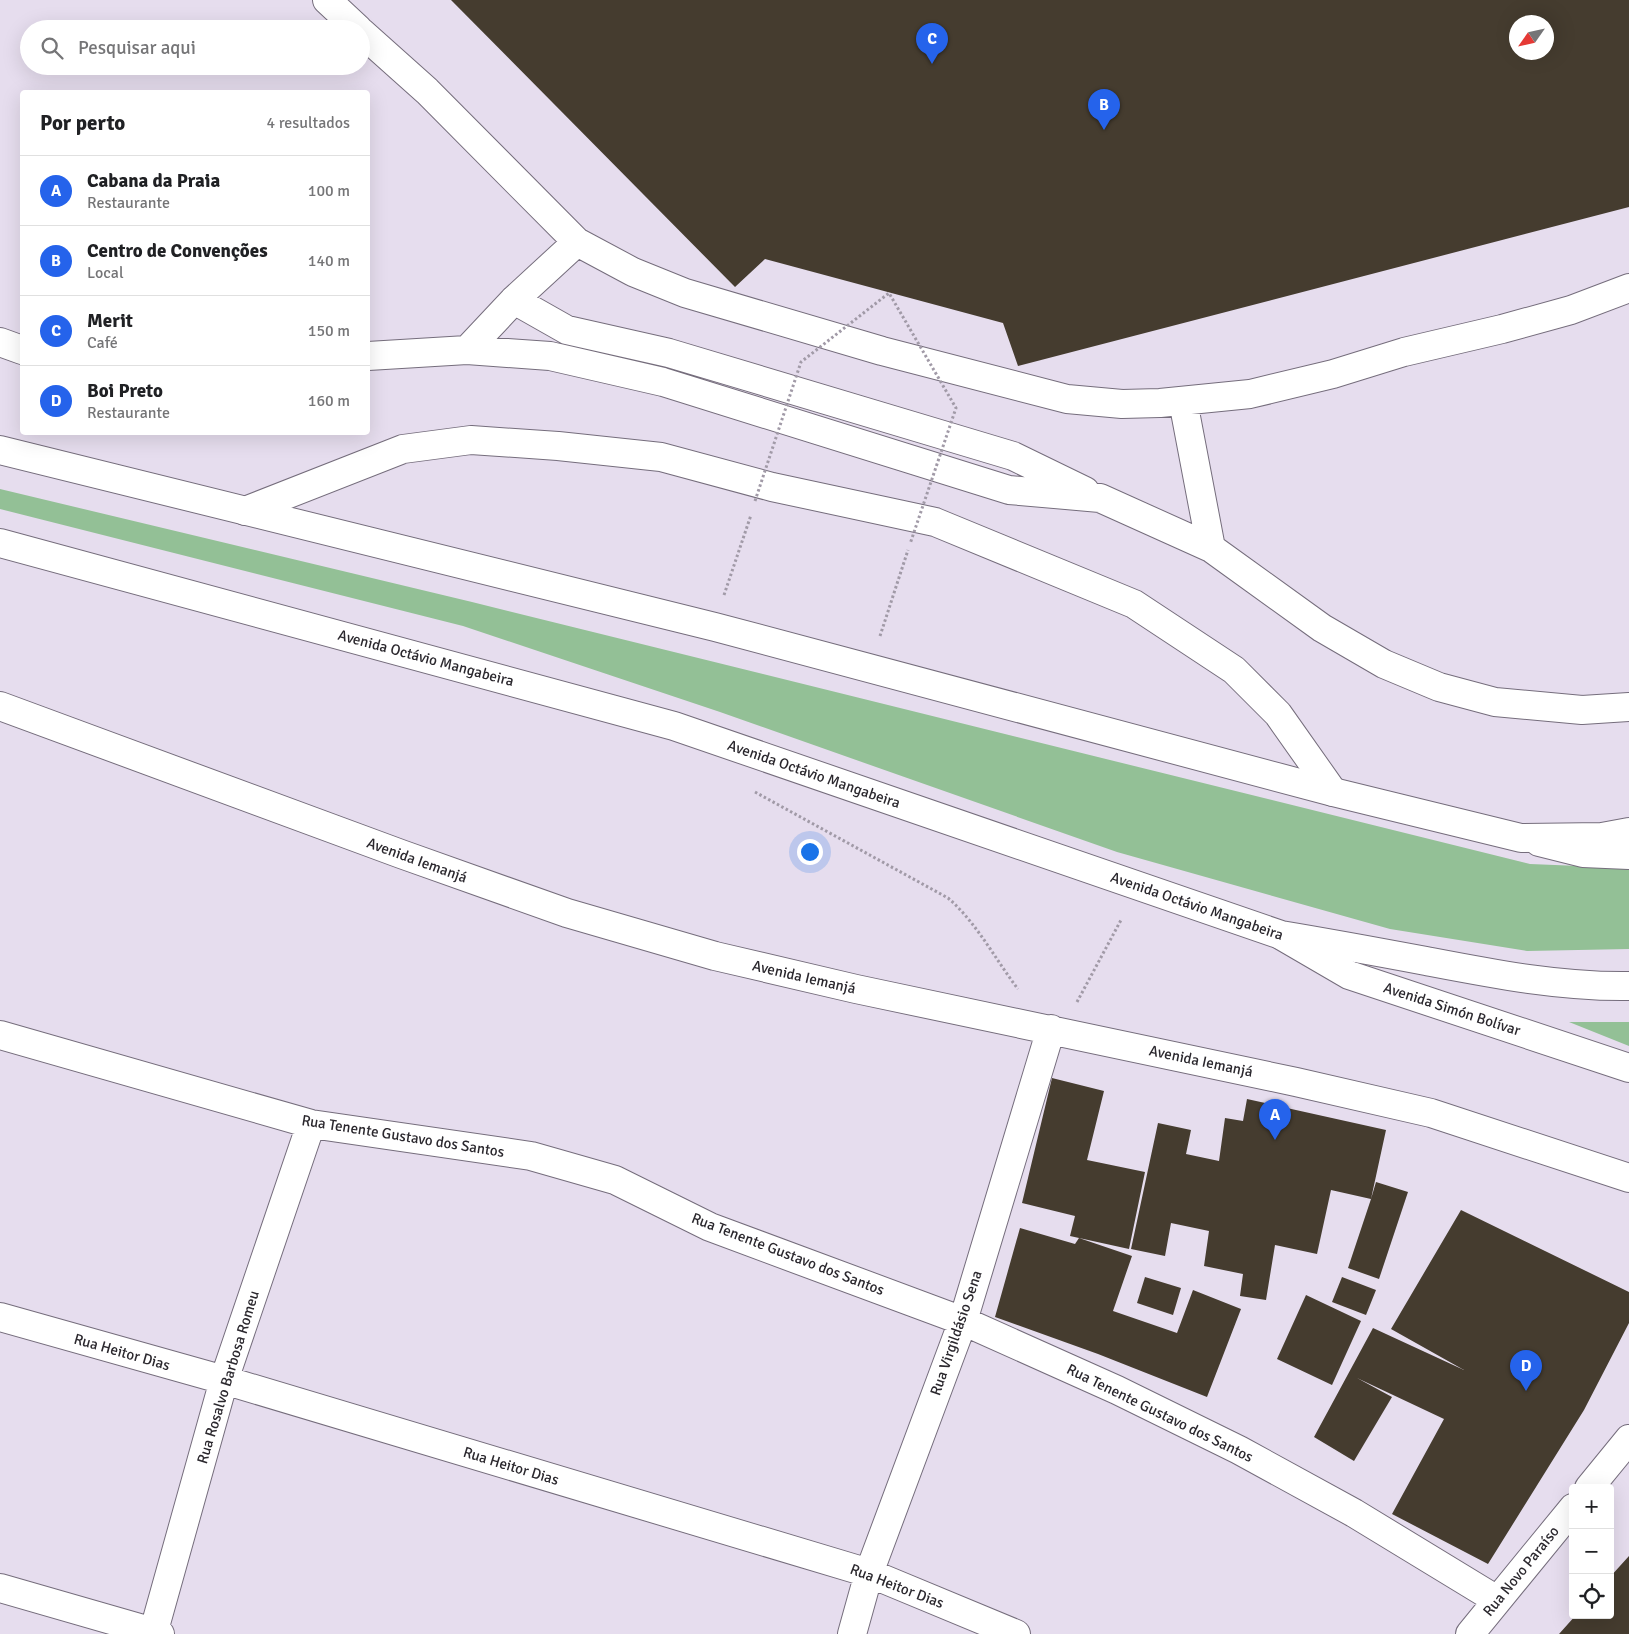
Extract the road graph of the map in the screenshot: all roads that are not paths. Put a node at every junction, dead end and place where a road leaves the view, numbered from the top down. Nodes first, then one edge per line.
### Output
1 (327, 0) edge
2 (348, 20) edge
3 (370, 40) edge
4 (577, 242) junction
5 (1629, 288) edge
6 (514, 300) junction
7 (599, 338) junction
8 (0, 342) edge
9 (20, 349) edge
10 (468, 350) junction
11 (669, 353) junction
12 (370, 356) edge
13 (586, 365) junction
14 (663, 382) junction
15 (1183, 401) junction
16 (0, 438) edge
17 (12, 453) edge
18 (1100, 498) junction
19 (245, 511) junction
20 (0, 543) edge
21 (1211, 548) junction
22 (0, 706) edge
23 (1629, 707) edge
24 (1333, 792) junction
25 (1629, 832) edge
26 (1522, 838) junction
27 (1629, 855) edge
28 (1281, 935) junction
29 (1629, 986) edge
30 (1057, 1030) junction
31 (0, 1035) edge
32 (1629, 1068) edge
33 (311, 1124) junction
34 (1629, 1178) edge
35 (0, 1317) edge
36 (962, 1321) junction
37 (224, 1380) junction
38 (1629, 1438) edge
39 (1592, 1484) edge
40 (1569, 1513) edge
41 (869, 1573) junction
42 (0, 1588) edge
43 (1497, 1600) junction
44 (156, 1633) edge
45 (852, 1634) edge
46 (1016, 1634) edge
47 (1470, 1634) edge

1 - 2 street
3 - 4 street
4 - 6 street
4 - 15 street
5 - 15 street
6 - 7 street
6 - 10 street
7 - 11 street
7 - 13 street
8 - 9 street
10 - 12 street
10 - 13 street
11 - 14 street
11 - 18 street
13 - 14 street
14 - 18 street
15 - 21 street
16 - 17 street
17 - 19 street
18 - 21 street
19 - 24 street
19 - 24 street
20 - 28 street, Avenida Octávio Mangabeira
21 - 23 street
22 - 30 street, Avenida Iemanjá
24 - 26 street
25 - 26 street
26 - 27 street
28 - 29 street, Avenida Octávio Mangabeira
28 - 32 street, Avenida Simón Bolívar
30 - 34 street, Avenida Iemanjá
30 - 36 street, Rua Virgildásio Sena
31 - 33 street, Rua Tenente Gustavo dos Santos
33 - 36 street, Rua Tenente Gustavo dos Santos
33 - 37 street, Rua Rosalvo Barbosa Romeu
35 - 37 street, Rua Heitor Dias
36 - 41 street, Rua Virgildásio Sena
36 - 43 street, Rua Tenente Gustavo dos Santos
37 - 41 street, Rua Heitor Dias
37 - 44 street, Rua Rosalvo Barbosa Romeu
38 - 39 street
40 - 43 street, Rua Novo Paraíso
41 - 45 street, Rua Virgildásio Sena
41 - 46 street, Rua Heitor Dias
42 - 44 street
43 - 47 street, Rua Novo Paraíso

